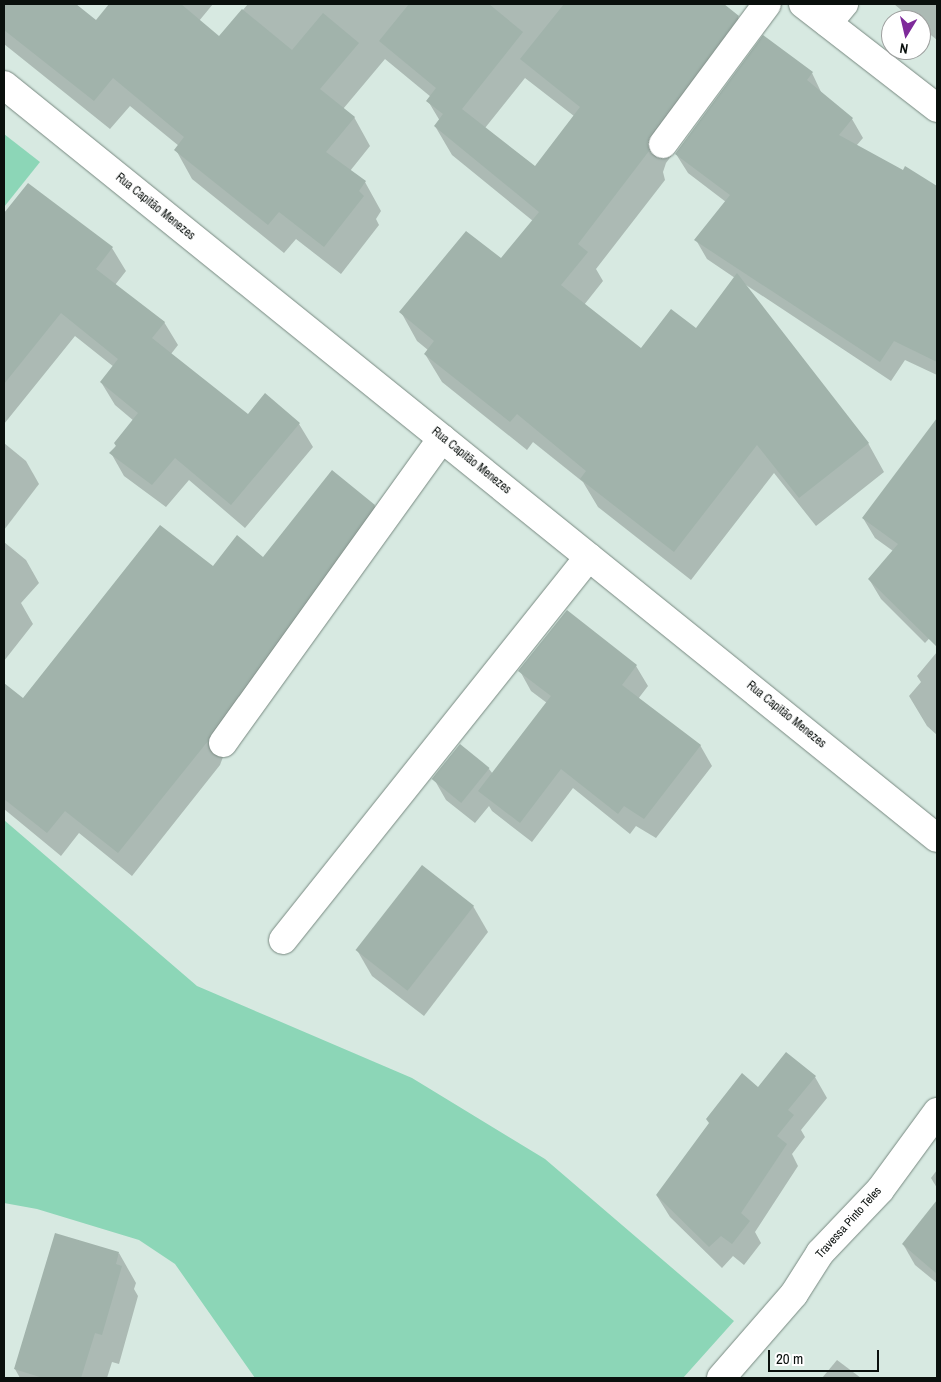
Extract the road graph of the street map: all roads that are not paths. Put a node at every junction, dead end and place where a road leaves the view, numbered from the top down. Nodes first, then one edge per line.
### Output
1 (767, 4) edge
2 (803, 4) edge
3 (836, 13) edge
4 (4, 85) edge
5 (937, 108) edge
6 (663, 144) dead end
7 (442, 438) junction
8 (589, 557) junction
9 (222, 744) dead end
10 (937, 838) edge
11 (283, 940) dead end
12 (937, 1112) edge
13 (721, 1378) edge

1 - 6 street
2 - 3 street
3 - 5 street
4 - 7 street, Rua Capitão Menezes
7 - 8 street, Rua Capitão Menezes
7 - 9 street
8 - 10 street, Rua Capitão Menezes
8 - 11 street
12 - 13 street, Travessa Pinto Teles

